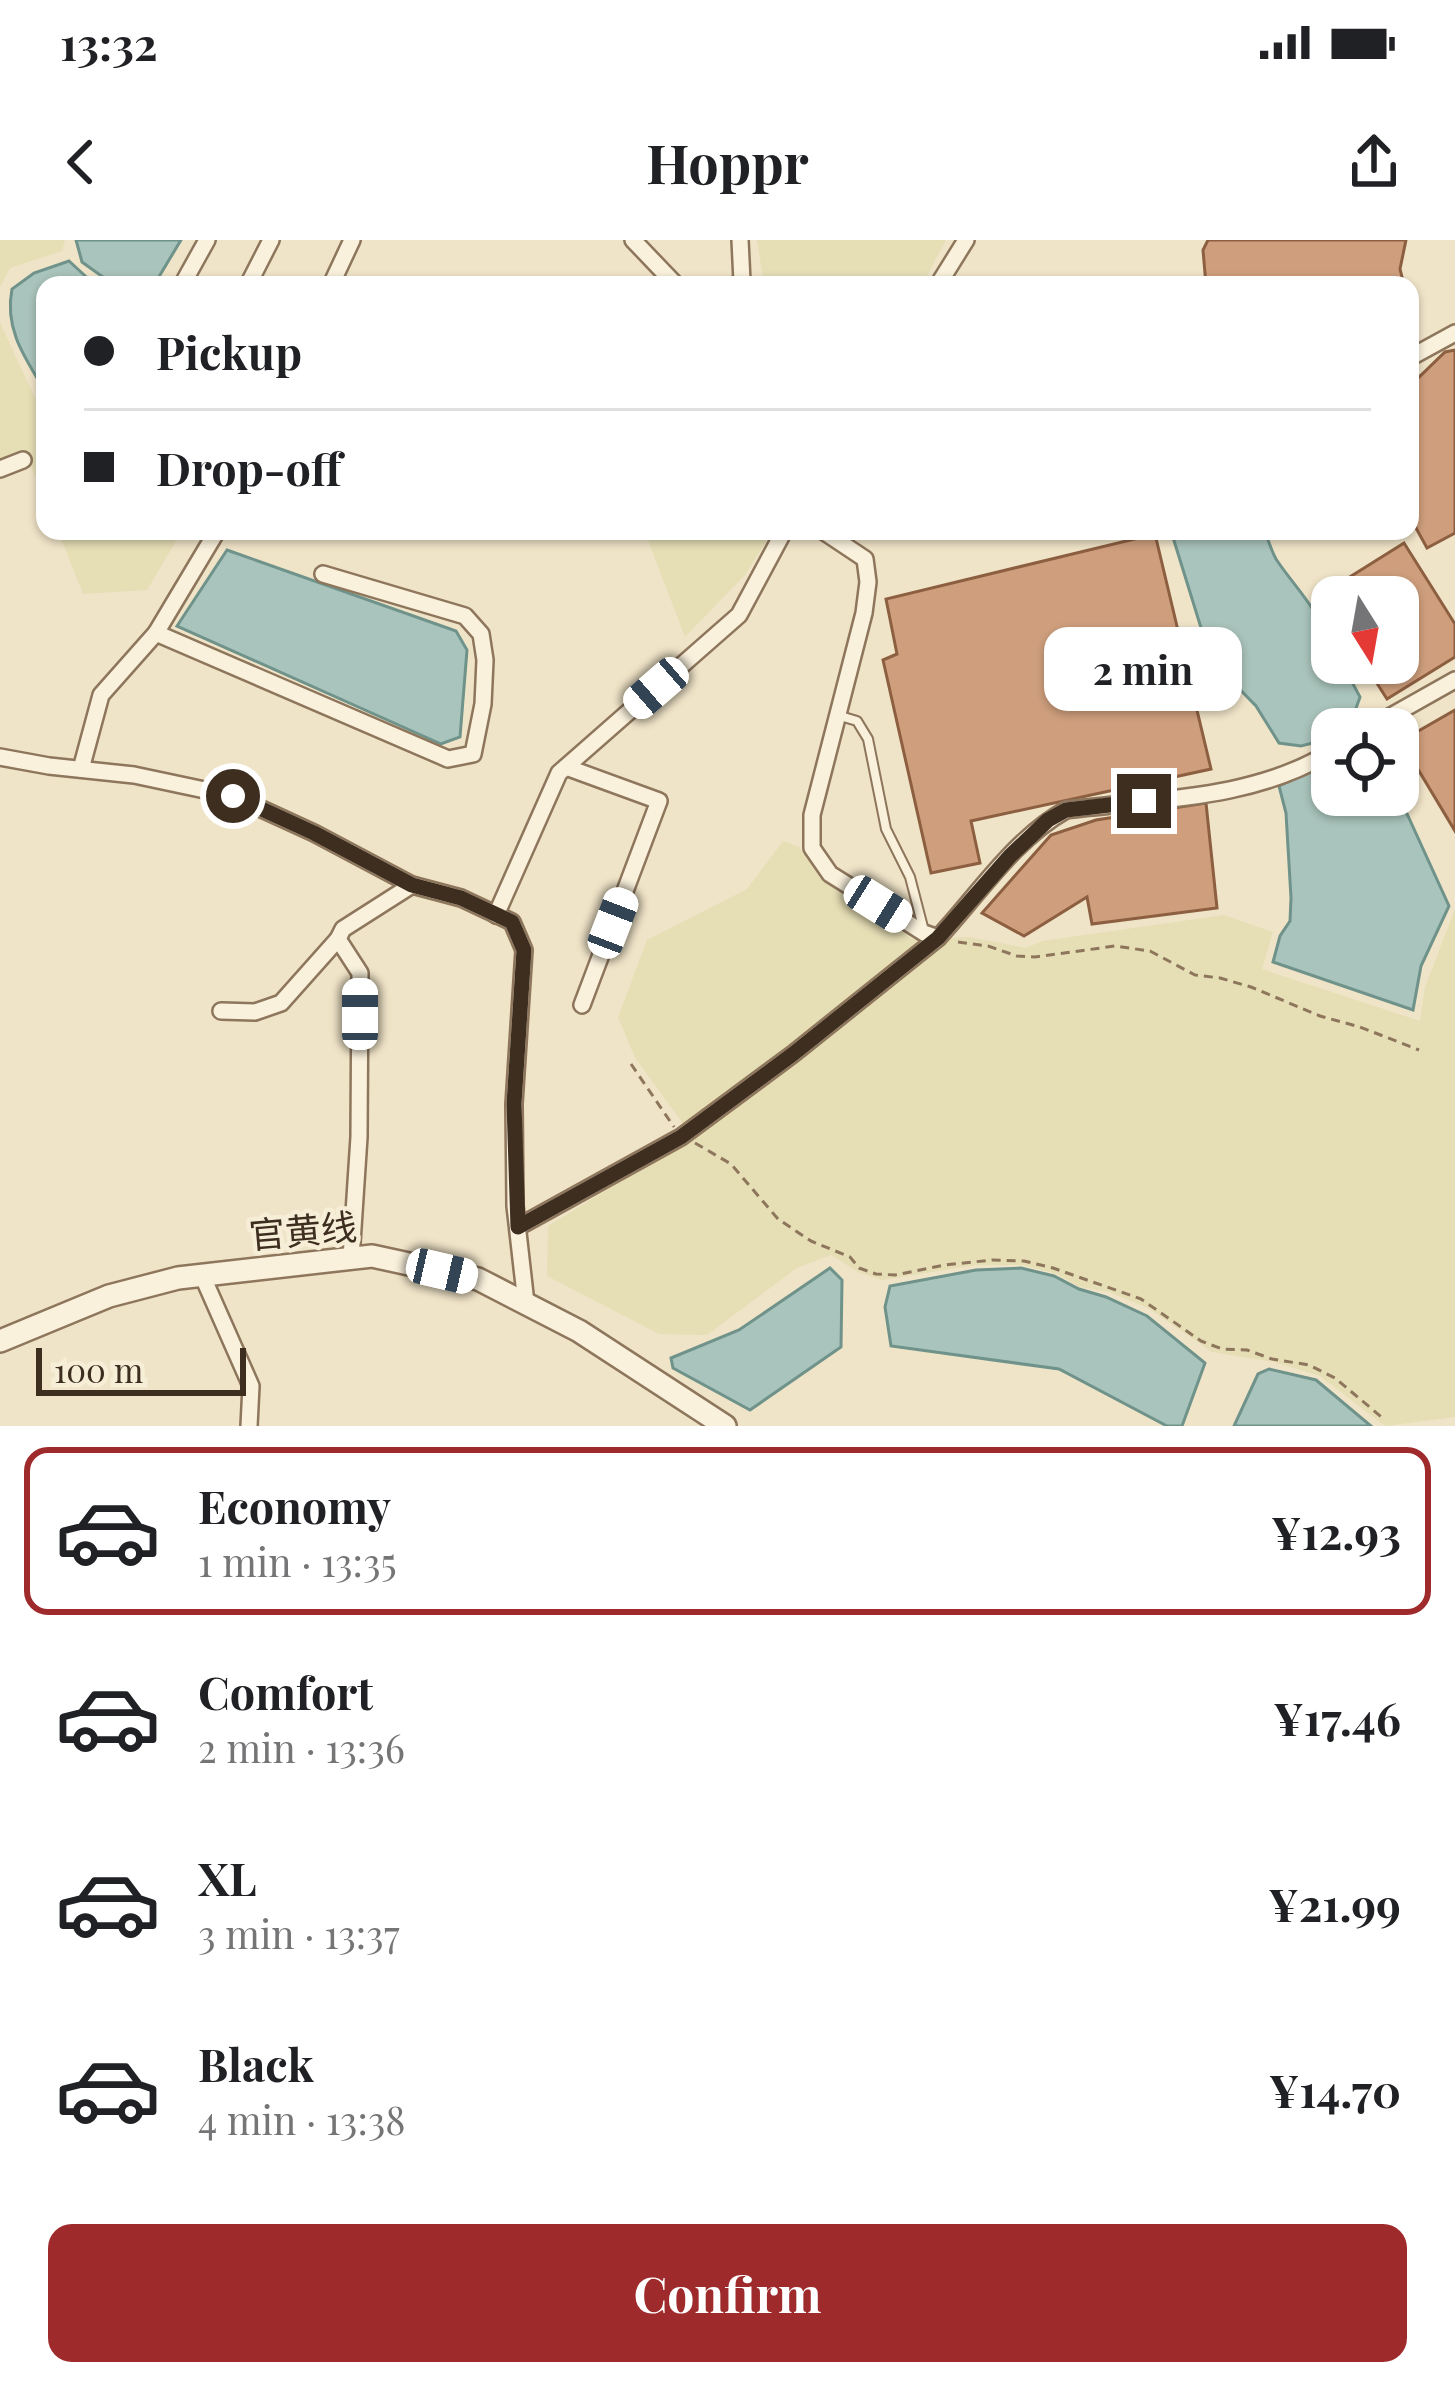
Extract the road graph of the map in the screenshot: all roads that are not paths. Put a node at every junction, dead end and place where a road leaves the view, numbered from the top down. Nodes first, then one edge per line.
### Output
1 (207, 240) edge
2 (271, 240) edge
3 (352, 240) edge
4 (633, 240) edge
5 (740, 240) edge
6 (966, 240) edge
7 (187, 276) edge
8 (253, 276) edge
9 (335, 276) edge
10 (667, 276) edge
11 (741, 276) edge
12 (944, 276) edge
13 (1455, 333) edge
14 (1419, 353) edge
15 (22, 460) dead end
16 (0, 469) edge
17 (209, 540) edge
18 (779, 540) edge
19 (836, 540) edge
20 (323, 574) dead end
21 (156, 633) junction
22 (1455, 680) edge
23 (1405, 708) edge
24 (837, 715) junction
25 (0, 757) edge
26 (1311, 761) edge
27 (566, 767) junction
28 (80, 769) junction
29 (412, 885) junction
30 (496, 915) junction
31 (931, 935) junction
32 (338, 939) junction
33 (582, 1005) dead end
34 (221, 1012) dead end
35 (518, 1227) junction
36 (351, 1258) junction
37 (202, 1274) junction
38 (526, 1304) junction
39 (0, 1341) edge
40 (249, 1426) edge
41 (725, 1426) edge

1 - 7 street
2 - 8 street
3 - 9 street
4 - 10 street
5 - 11 street
6 - 12 street
13 - 14 street
15 - 16 street
17 - 21 street
18 - 27 street
19 - 24 street
20 - 21 street
21 - 28 street
22 - 23 street
24 - 31 lane
24 - 31 street
25 - 28 street
26 - 31 street
27 - 30 street
27 - 33 street
28 - 29 street
29 - 30 street
29 - 32 street
30 - 35 street
31 - 35 street
32 - 34 street
32 - 36 street
35 - 38 street
36 - 37 street, 官黄线
36 - 38 street, 官黄线
37 - 39 street, 官黄线
37 - 40 street
38 - 41 street, 官黄线

